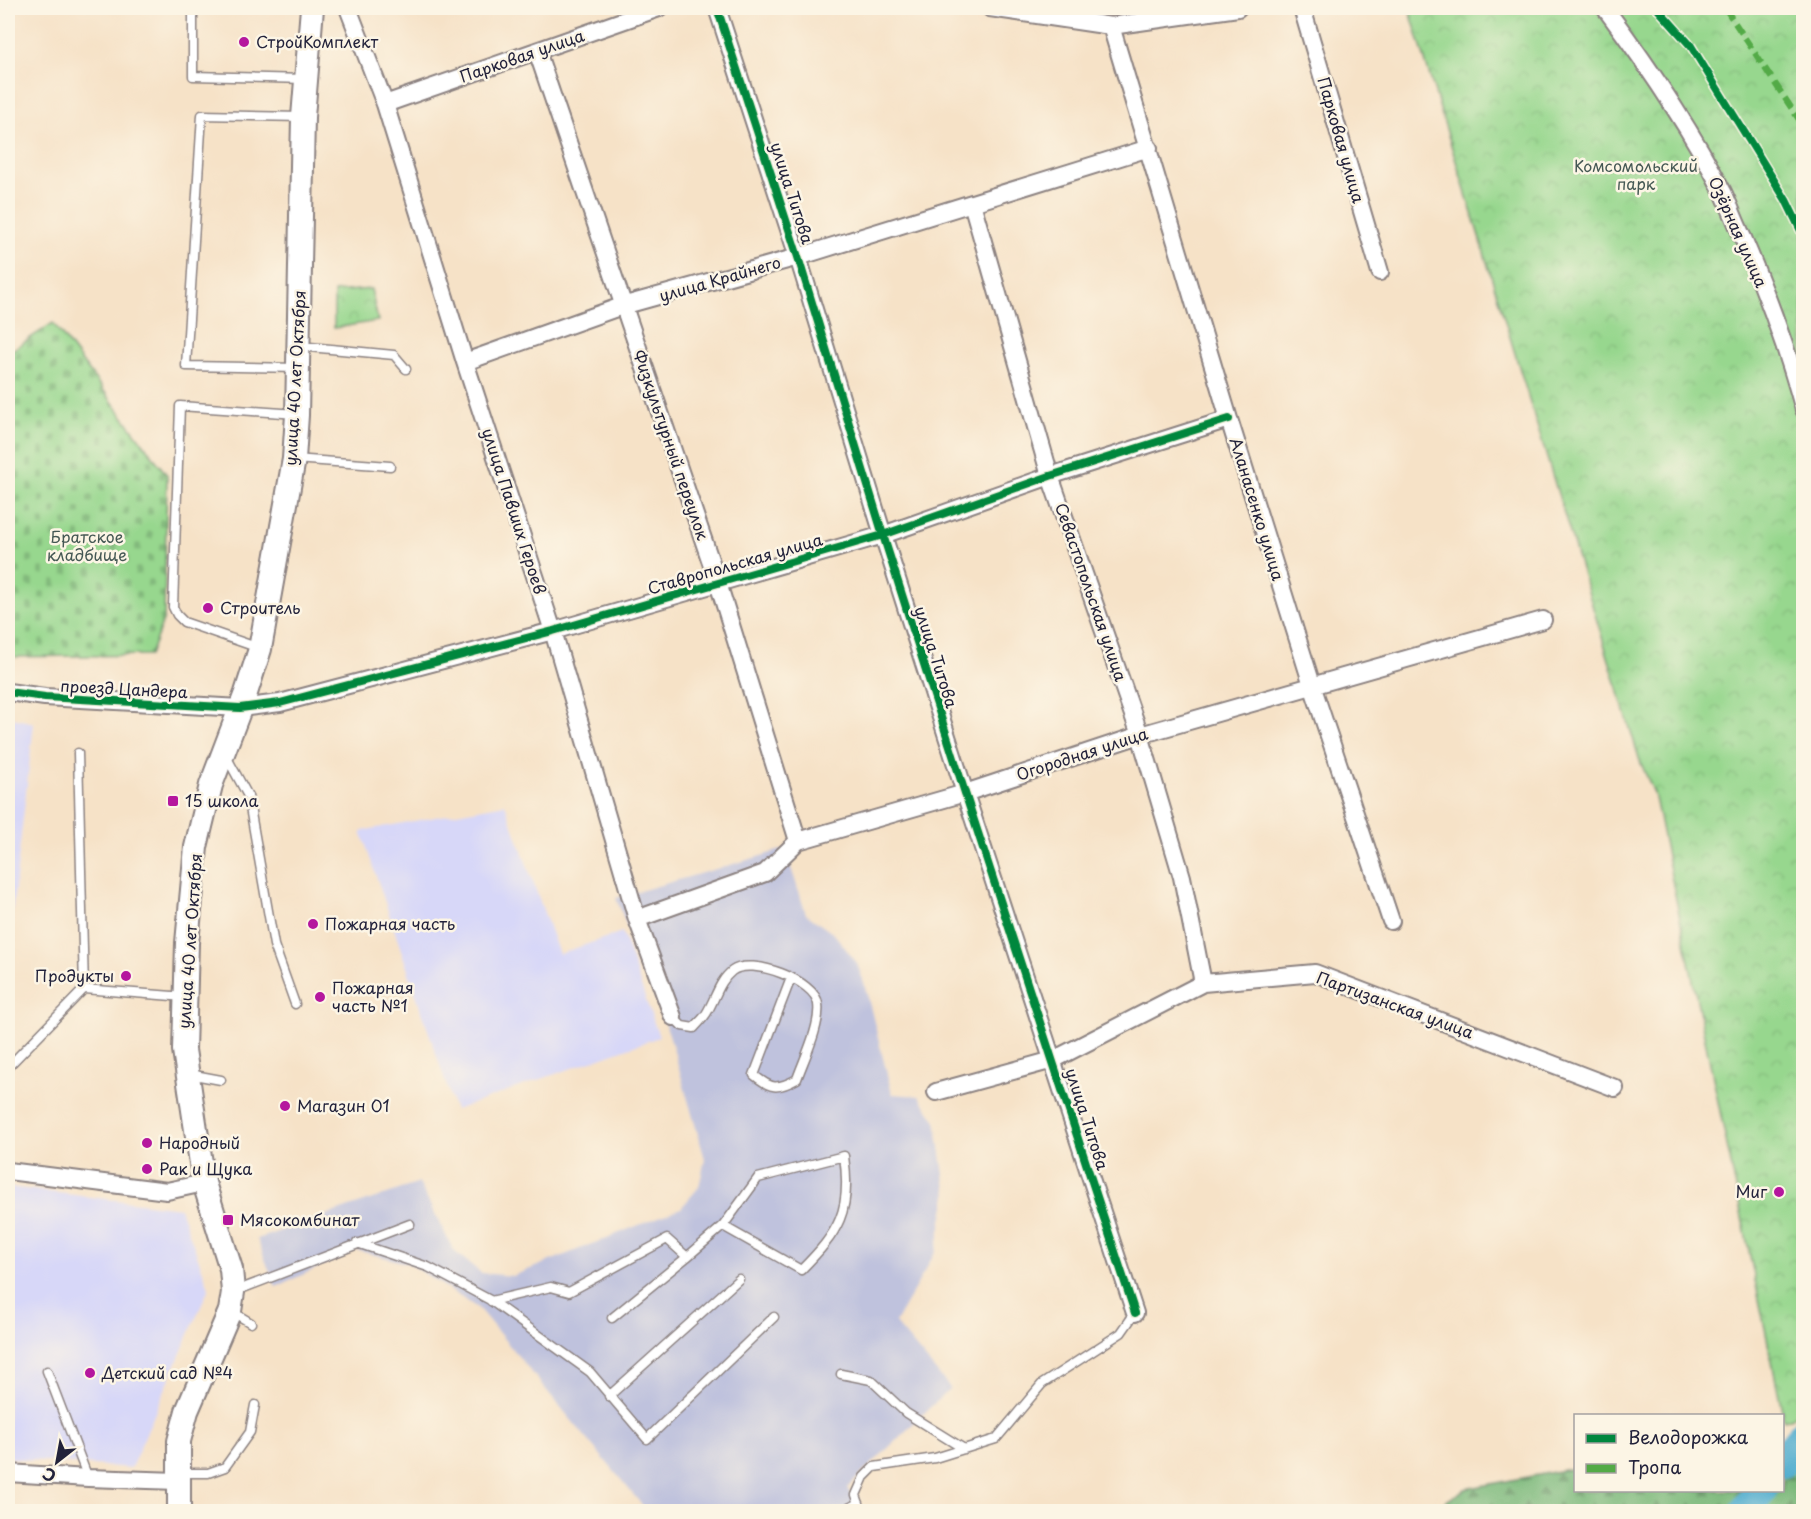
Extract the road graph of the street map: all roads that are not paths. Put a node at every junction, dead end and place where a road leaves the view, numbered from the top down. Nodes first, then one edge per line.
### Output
1 (193, 8) edge
2 (312, 8) edge
3 (348, 8) edge
4 (659, 8) edge
5 (717, 8) edge
6 (990, 8) edge
7 (1238, 8) edge
8 (1302, 8) edge
9 (1605, 8) edge
10 (1111, 26) junction
11 (537, 51) junction
12 (306, 79) junction
13 (385, 104) junction
14 (303, 117) junction
15 (1149, 148) junction
16 (972, 202) junction
17 (798, 257) junction
18 (1380, 272) dead end
19 (622, 306) junction
20 (298, 357) junction
21 (465, 362) junction
22 (406, 369) dead end
23 (1803, 410) edge
24 (297, 414) junction
25 (1229, 419) junction
26 (294, 459) junction
27 (390, 466) dead end
28 (1050, 476) junction
29 (883, 535) junction
30 (718, 583) junction
31 (1543, 620) dead end
32 (553, 631) junction
33 (260, 649) junction
34 (1312, 685) junction
35 (8, 692) edge
36 (240, 708) junction
37 (1140, 735) junction
38 (223, 750) junction
39 (78, 753) dead end
40 (965, 794) junction
41 (798, 841) junction
42 (637, 919) junction
43 (1391, 921) dead end
44 (791, 978) junction
45 (1203, 983) junction
46 (84, 989) junction
47 (185, 997) junction
48 (295, 1004) dead end
49 (673, 1017) joint
50 (1053, 1060) junction
51 (8, 1067) edge
52 (186, 1073) junction
53 (221, 1080) dead end
54 (1615, 1088) dead end
55 (936, 1092) dead end
56 (8, 1171) edge
57 (204, 1183) junction
58 (410, 1224) dead end
59 (723, 1226) junction
60 (357, 1244) junction
61 (687, 1257) junction
62 (739, 1279) dead end
63 (491, 1301) junction
64 (232, 1302) junction
65 (1135, 1313) joint
66 (774, 1317) dead end
67 (612, 1318) dead end
68 (251, 1323) dead end
69 (47, 1371) dead end
70 (840, 1374) dead end
71 (609, 1396) junction
72 (255, 1405) dead end
73 (964, 1449) junction
74 (8, 1473) edge
75 (178, 1477) junction
76 (88, 1478) junction
77 (860, 1507) edge
78 (179, 1512) edge
79 (842, 1512) edge

1 - 12 lane
2 - 12 main road, улица 40 лет Октября
3 - 13 street, улица Павших Героев
4 - 11 street, Парковая улица
5 - 17 street, улица Титова
6 - 10 street
7 - 10 street
8 - 18 street, Парковая улица
9 - 23 street, Озёрная улица
10 - 15 street, Аланасенко улица
11 - 13 street, Парковая улица
11 - 19 street, Физкультурный переулок
12 - 14 main road, улица 40 лет Октября
13 - 21 street, улица Павших Героев
14 - 20 main road, улица 40 лет Октября
14 - 20 lane
15 - 16 street, улица Крайнего
15 - 25 street, Аланасенко улица
16 - 17 street, улица Крайнего
16 - 28 street, Севастопольская улица
17 - 19 street, улица Крайнего
17 - 29 street, улица Титова
19 - 21 street, улица Крайнего
19 - 30 street, Физкультурный переулок
20 - 22 lane
20 - 24 main road, улица 40 лет Октября
21 - 32 street, улица Павших Героев
24 - 26 main road, улица 40 лет Октября
24 - 33 lane
25 - 28 street, Ставропольская улица
25 - 34 street, Аланасенко улица
26 - 27 lane
26 - 33 main road, улица 40 лет Октября
28 - 29 street, Ставропольская улица
28 - 37 street, Севастопольская улица
29 - 30 street, Ставропольская улица
29 - 40 street, улица Титова
30 - 32 street, Ставропольская улица
30 - 41 street, Физкультурный переулок
31 - 34 street, Огородная улица
32 - 36 street, Ставропольская улица
32 - 42 street, улица Павших Героев
33 - 36 main road, улица 40 лет Октября
34 - 37 street, Огородная улица
34 - 43 street, Аланасенко улица
35 - 36 street, проезд Цандера
36 - 38 main road, улица 40 лет Октября
37 - 40 street, Огородная улица
37 - 45 street, Севастопольская улица
38 - 47 main road, улица 40 лет Октября
38 - 48 lane
39 - 46 lane
40 - 41 street, Огородная улица
40 - 50 street, улица Титова
41 - 42 street, Огородная улица
42 - 49 street, улица Павших Героев
44 - 44 lane
44 - 49 lane
45 - 50 street, Партизанская улица
45 - 54 street, Партизанская улица
46 - 47 lane
46 - 51 lane
47 - 52 main road, улица 40 лет Октября
50 - 55 street, Партизанская улица
50 - 65 street, улица Титова
52 - 53 lane
52 - 57 main road, улица 40 лет Октября
56 - 57 street
57 - 64 main road, улица 40 лет Октября
58 - 60 lane
59 - 59 lane
59 - 61 lane
60 - 63 lane
60 - 64 lane
61 - 63 lane
61 - 67 lane
62 - 71 lane
63 - 71 lane
64 - 68 lane
64 - 75 main road
65 - 73 lane
66 - 71 lane
69 - 76 lane
70 - 73 lane
72 - 75 lane
73 - 77 lane
74 - 76 street
75 - 76 street
75 - 78 main road
77 - 79 lane

